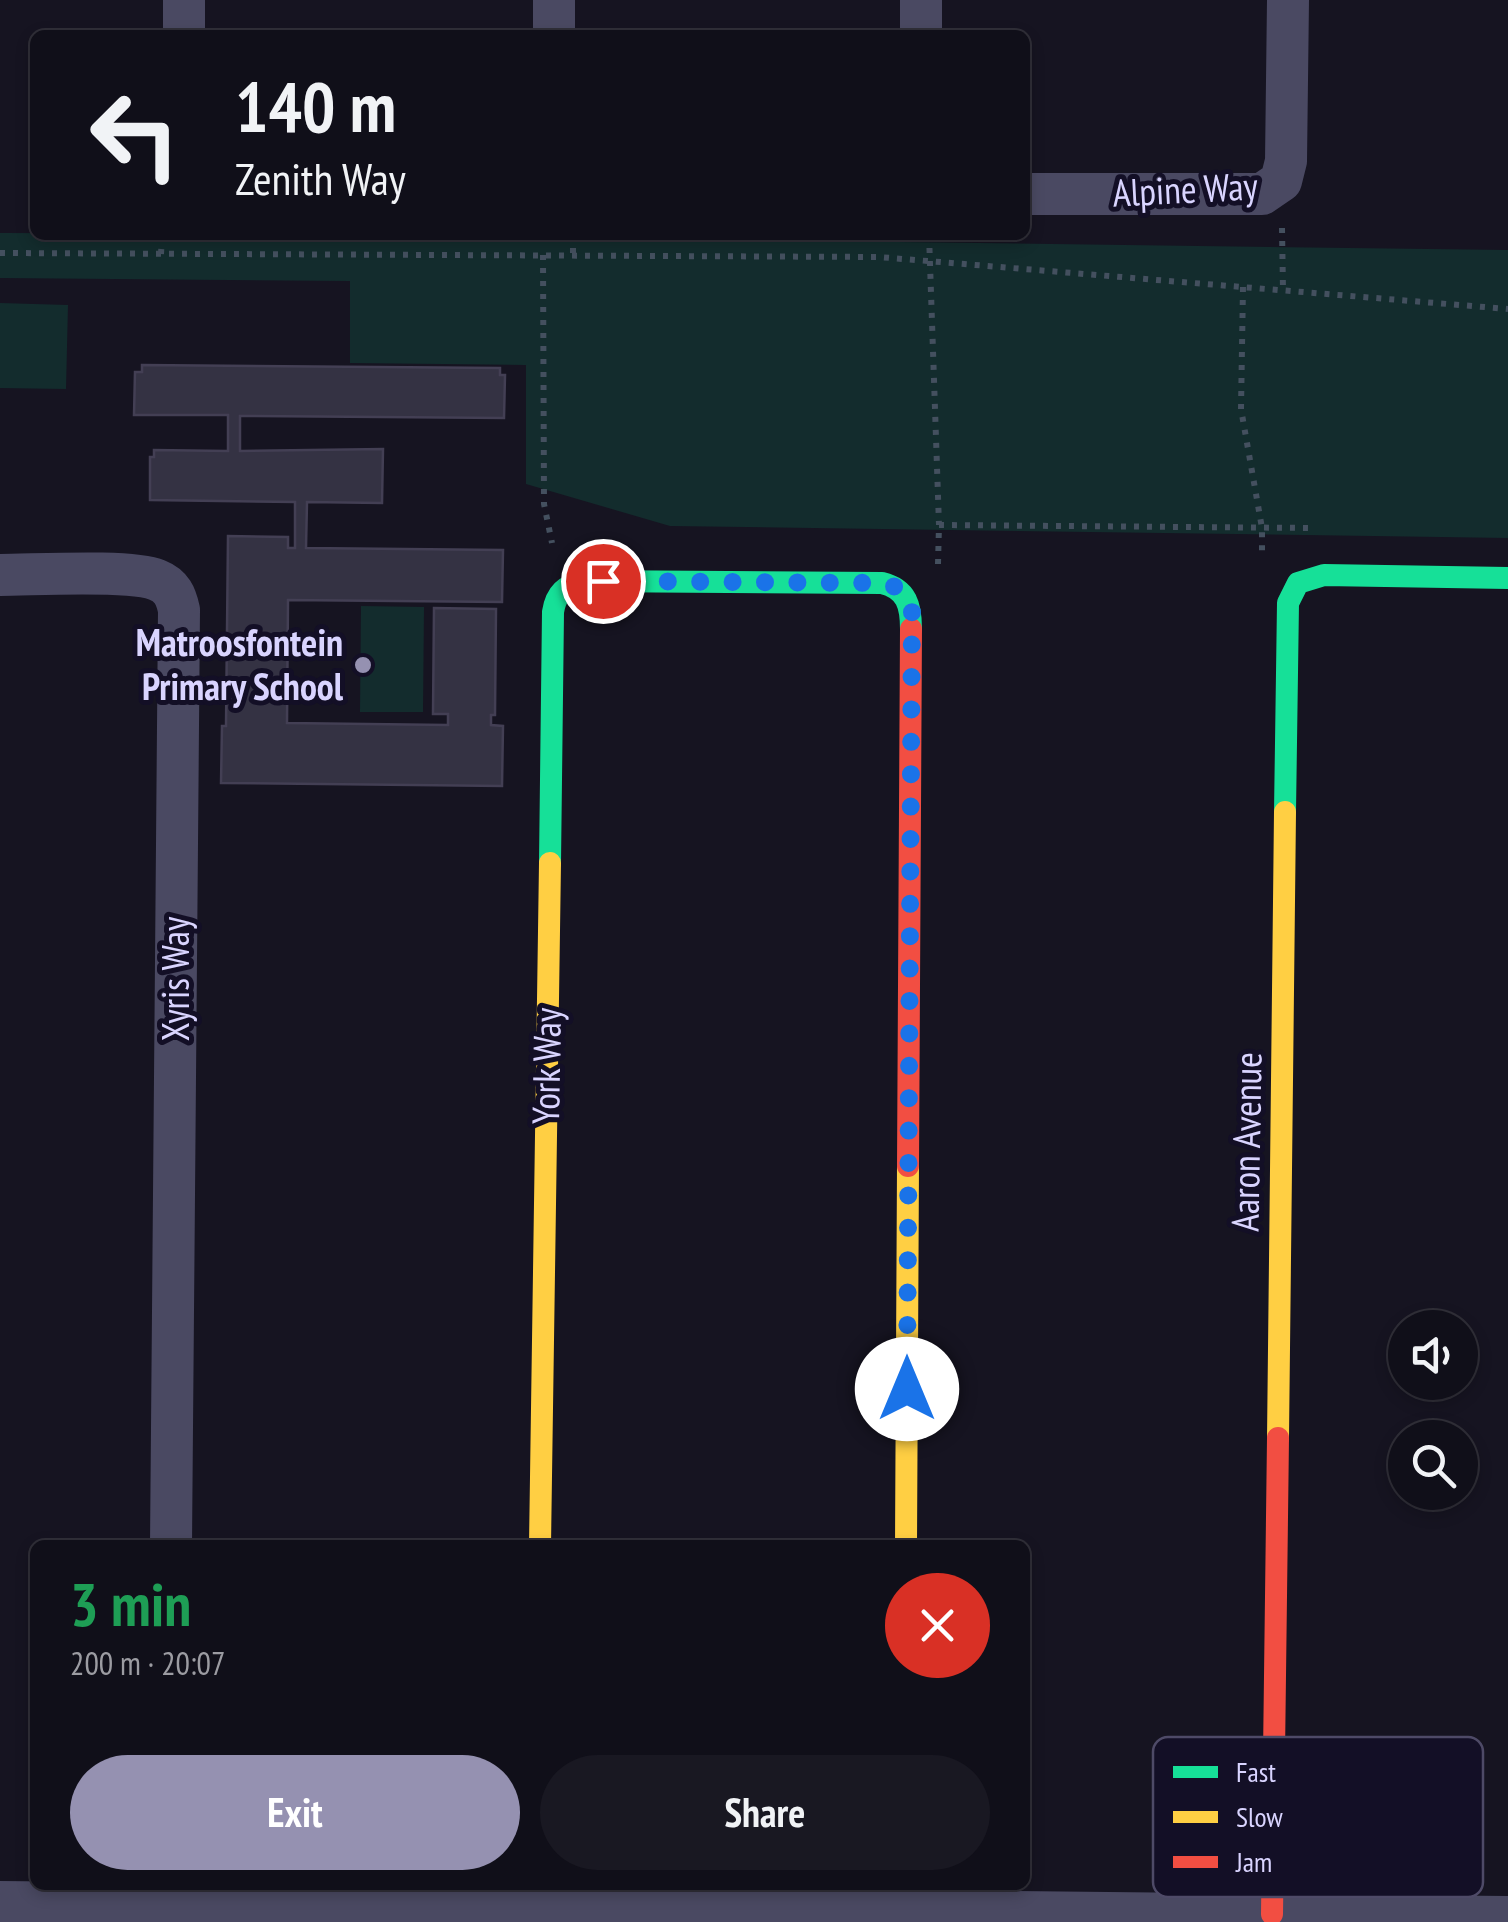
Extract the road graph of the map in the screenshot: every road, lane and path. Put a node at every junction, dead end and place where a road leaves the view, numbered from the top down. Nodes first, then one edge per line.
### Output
1 (184, 0) edge
2 (554, 0) edge
3 (921, 0) edge
4 (1288, 0) edge
5 (184, 30) edge
6 (554, 30) edge
7 (921, 30) edge
8 (1281, 181) junction
9 (1030, 194) edge
10 (162, 240) edge
11 (573, 240) edge
12 (929, 240) edge
13 (0, 252) edge
14 (162, 254) junction
15 (543, 255) junction
16 (573, 255) junction
17 (929, 261) junction
18 (1243, 287) junction
19 (1283, 290) junction
20 (1508, 309) edge
21 (544, 504) dead end
22 (939, 525) junction
23 (1262, 528) junction
24 (1318, 528) dead end
25 (0, 574) edge
26 (938, 574) dead end
27 (1508, 578) edge
28 (171, 1540) edge
29 (540, 1540) edge
30 (906, 1540) edge
31 (1274, 1737) edge
32 (168, 1894) edge
33 (536, 1896) edge
34 (1272, 1897) edge
35 (904, 1898) edge
36 (0, 1902) edge
37 (1272, 1914) junction
38 (1508, 1917) edge

1 - 5 street
2 - 6 street
3 - 7 street
4 - 8 street, Alpine Way
8 - 9 street, Alpine Way
8 - 19 path
10 - 14 path
11 - 16 path
12 - 17 path
13 - 14 path
14 - 15 path
15 - 16 path
15 - 21 path
16 - 17 path
17 - 18 path
17 - 22 path
18 - 19 path
18 - 23 path
19 - 20 path
22 - 23 path
22 - 26 path
23 - 24 path
25 - 28 street, Xyris Way
27 - 31 street, Aaron Avenue
29 - 30 street, York Way
32 - 33 street
32 - 36 street
33 - 35 street
34 - 37 street, Aaron Avenue
35 - 37 street
37 - 38 street

